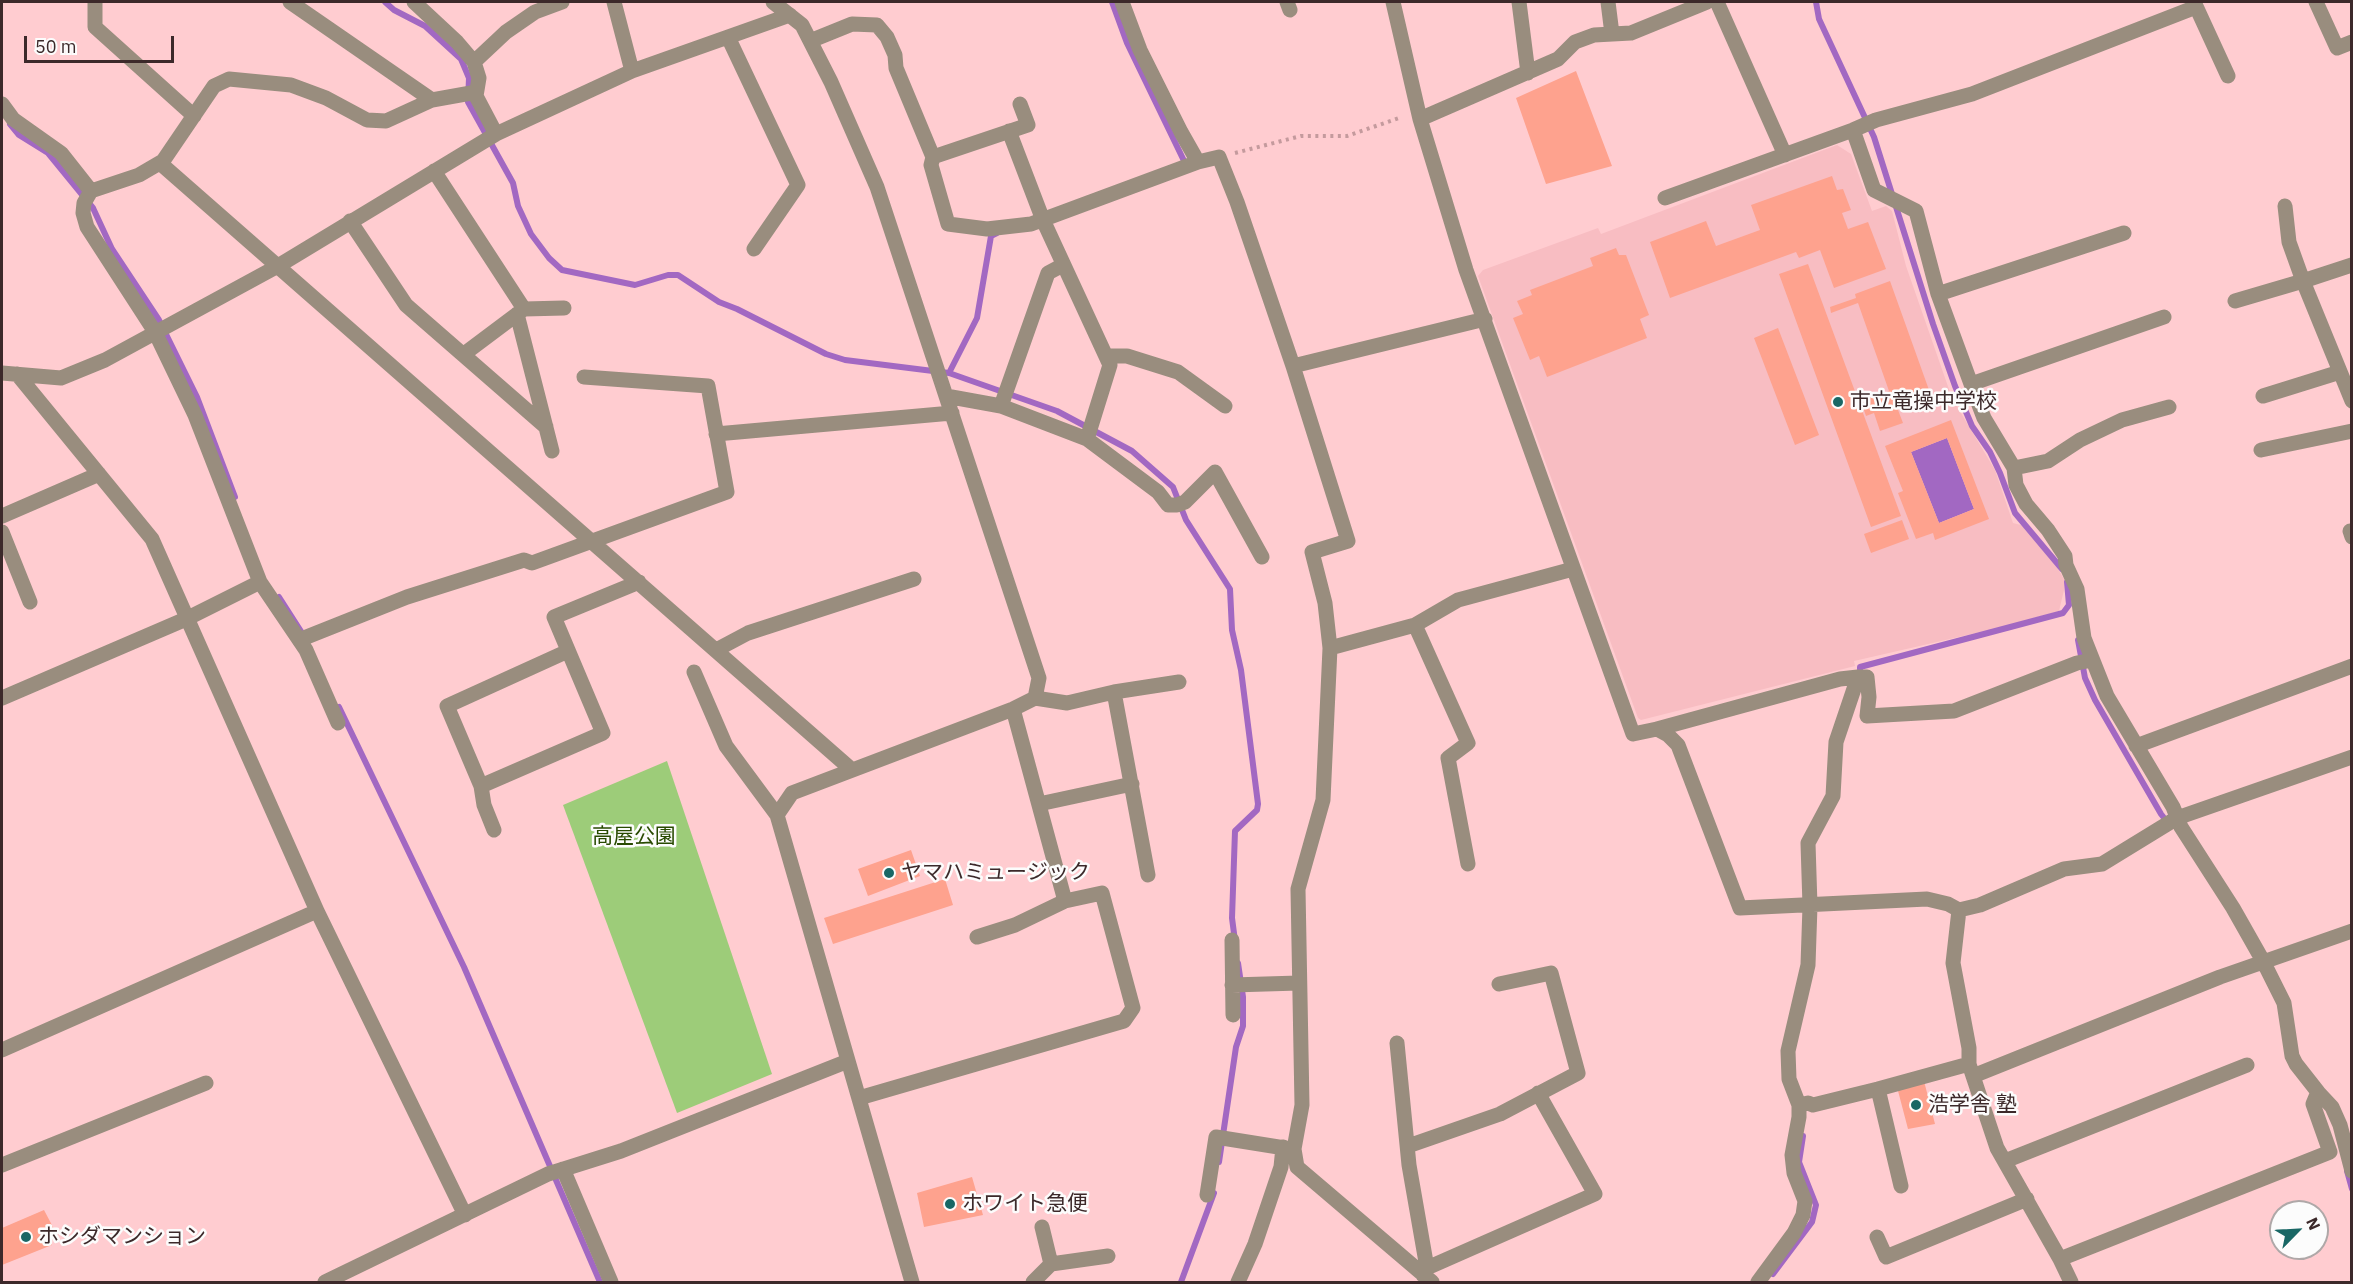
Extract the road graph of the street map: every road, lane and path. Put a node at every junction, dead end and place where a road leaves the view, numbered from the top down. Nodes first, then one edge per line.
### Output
1 (96, 2) edge
2 (290, 2) edge
3 (414, 2) edge
4 (614, 2) edge
5 (776, 2) edge
6 (1122, 2) edge
7 (1393, 2) edge
8 (1518, 2) edge
9 (1608, 2) edge
10 (1707, 2) edge
11 (1717, 2) edge
12 (2316, 2) edge
13 (555, 3) edge
14 (2195, 4) edge
15 (790, 15) junction
16 (1612, 34) junction
17 (728, 37) junction
18 (810, 41) junction
19 (2352, 42) edge
20 (474, 62) junction
21 (632, 71) junction
22 (1528, 73) junction
23 (2228, 76) dead end
24 (470, 94) junction
25 (432, 100) junction
26 (2, 104) edge
27 (1020, 104) dead end
28 (1419, 115) junction
29 (194, 116) junction
30 (1864, 125) junction
31 (1009, 131) junction
32 (491, 136) junction
33 (1785, 155) junction
34 (933, 157) junction
35 (1220, 157) junction
36 (159, 163) junction
37 (1191, 164) junction
38 (434, 171) junction
39 (88, 196) junction
40 (1665, 198) dead end
41 (2285, 206) dead end
42 (350, 221) junction
43 (1045, 224) junction
44 (2124, 233) dead end
45 (754, 249) dead end
46 (2352, 265) edge
47 (279, 266) junction
48 (1063, 266) junction
49 (2303, 281) junction
50 (1938, 294) junction
51 (2235, 301) dead end
52 (564, 308) dead end
53 (521, 312) junction
54 (2164, 317) dead end
55 (1485, 319) junction
56 (161, 329) junction
57 (464, 354) junction
58 (1106, 356) junction
59 (1293, 366) junction
60 (2340, 372) junction
61 (9, 374) edge
62 (584, 377) dead end
63 (1971, 384) junction
64 (946, 396) junction
65 (2263, 396) dead end
66 (1003, 398) junction
67 (2352, 401) edge
68 (1225, 406) dead end
69 (2169, 407) dead end
70 (952, 413) junction
71 (546, 428) junction
72 (2352, 431) edge
73 (1089, 432) junction
74 (716, 434) junction
75 (2261, 450) dead end
76 (552, 451) dead end
77 (2014, 468) junction
78 (99, 474) junction
79 (2, 516) edge
80 (2352, 531) edge
81 (2, 532) edge
82 (2352, 537) edge
83 (592, 541) junction
84 (1262, 557) dead end
85 (1573, 569) junction
86 (914, 579) dead end
87 (260, 582) junction
88 (639, 582) junction
89 (30, 602) dead end
90 (186, 619) junction
91 (1415, 625) junction
92 (303, 638) junction
93 (1330, 648) junction
94 (568, 651) junction
95 (716, 651) junction
96 (2085, 661) junction
97 (2352, 666) edge
98 (694, 672) dead end
99 (1857, 677) junction
100 (1179, 682) dead end
101 (1114, 692) junction
102 (2, 698) edge
103 (1035, 698) junction
104 (1013, 710) junction
105 (338, 723) dead end
106 (1657, 729) junction
107 (2136, 746) junction
108 (2352, 757) edge
109 (852, 770) junction
110 (1132, 784) junction
111 (481, 786) junction
112 (1039, 804) junction
113 (777, 814) junction
114 (2172, 821) junction
115 (494, 830) dead end
116 (1468, 864) dead end
117 (1148, 875) dead end
118 (1065, 901) junction
119 (1810, 906) junction
120 (1959, 910) junction
121 (317, 911) junction
122 (2352, 932) edge
123 (977, 937) dead end
124 (1232, 940) dead end
125 (2259, 963) junction
126 (1299, 983) junction
127 (1499, 984) dead end
128 (1239, 985) junction
129 (1233, 1016) dead end
130 (1397, 1043) dead end
131 (2, 1050) edge
132 (849, 1061) junction
133 (2247, 1065) dead end
134 (1971, 1070) junction
135 (206, 1083) dead end
136 (1878, 1089) junction
137 (1538, 1093) junction
138 (2316, 1095) junction
139 (860, 1098) junction
140 (1799, 1105) junction
141 (1408, 1146) junction
142 (1289, 1148) junction
143 (2005, 1161) junction
144 (2, 1165) edge
145 (2352, 1171) edge
146 (556, 1172) junction
147 (1900, 1186) dead end
148 (1207, 1195) dead end
149 (2026, 1199) junction
150 (465, 1215) junction
151 (1042, 1227) dead end
152 (1877, 1237) dead end
153 (1108, 1256) dead end
154 (2060, 1259) junction
155 (1051, 1264) junction
156 (1427, 1275) edge
157 (325, 1282) edge
158 (611, 1282) edge
159 (912, 1282) edge
160 (1033, 1282) edge
161 (1238, 1282) edge
162 (1758, 1282) edge
163 (2071, 1282) edge

1 - 29 street
2 - 25 street
3 - 20 street
4 - 21 street
5 - 15 street
6 - 37 street
7 - 28 street
8 - 22 street
9 - 16 street
10 - 16 street
11 - 33 street
12 - 19 street
13 - 20 street
14 - 23 street
14 - 30 street
15 - 17 street
15 - 18 street
16 - 22 street
17 - 21 street
17 - 45 street
18 - 34 street
18 - 64 street
20 - 24 street
21 - 32 street
22 - 28 street
24 - 25 street
24 - 32 street
25 - 29 street
26 - 39 street
27 - 31 street
28 - 35 path
28 - 55 street
29 - 36 street
30 - 33 street
30 - 50 street
31 - 34 street
31 - 43 street
32 - 38 street
33 - 40 street
34 - 43 street
35 - 37 street
35 - 59 street
36 - 39 street
36 - 47 street
37 - 43 street
38 - 42 street
38 - 53 street
39 - 56 street
41 - 49 street
42 - 47 street
42 - 57 street
43 - 48 street
44 - 50 street
46 - 49 street
47 - 56 street
47 - 83 street
48 - 58 street
48 - 66 street
49 - 51 street
49 - 60 street
50 - 63 street
52 - 53 street
53 - 57 street
53 - 71 street
54 - 63 street
55 - 59 street
55 - 85 street
56 - 61 street
56 - 87 street
57 - 71 street
58 - 68 street
58 - 73 street
59 - 93 street
60 - 65 street
60 - 67 street
61 - 78 street
62 - 74 street
63 - 77 street
64 - 66 street
64 - 70 street
66 - 73 street
69 - 77 street
70 - 74 street
70 - 103 street
71 - 76 street
72 - 75 street
73 - 84 street
74 - 83 street
77 - 96 street
78 - 79 street
78 - 90 street
80 - 82 street
81 - 89 street
83 - 88 street
83 - 92 street
85 - 91 street
85 - 106 street
86 - 95 street
87 - 90 street
87 - 92 street
88 - 94 street
88 - 95 street
90 - 102 street
90 - 121 street
91 - 93 street
91 - 116 street
92 - 105 street
93 - 126 street
94 - 111 street
94 - 111 street
95 - 109 street
96 - 99 street
96 - 107 street
97 - 107 street
98 - 113 street
99 - 106 street
99 - 119 street
100 - 101 street
101 - 103 street
101 - 110 street
103 - 104 street
104 - 109 street
104 - 112 street
106 - 119 street
107 - 114 street
108 - 114 street
109 - 113 street
110 - 112 street
110 - 117 street
111 - 115 street
112 - 118 street
113 - 132 street
114 - 120 street
114 - 125 street
118 - 123 street
118 - 139 street
119 - 120 street
119 - 140 street
120 - 134 street
121 - 131 street
121 - 150 street
122 - 125 street
124 - 128 street
125 - 134 street
125 - 138 street
126 - 128 street
126 - 142 street
127 - 137 street
128 - 129 street
130 - 141 street
132 - 139 street
132 - 146 street
133 - 143 street
134 - 136 street
134 - 143 street
135 - 144 street
136 - 140 street
136 - 147 street
137 - 141 street
137 - 156 street
138 - 145 street
138 - 154 street
139 - 159 street
140 - 162 street
141 - 156 street
142 - 148 street
142 - 156 street
142 - 161 street
143 - 149 street
146 - 150 street
146 - 158 street
149 - 152 street
149 - 154 street
150 - 157 street
151 - 155 street
153 - 155 street
154 - 163 street
155 - 160 street

